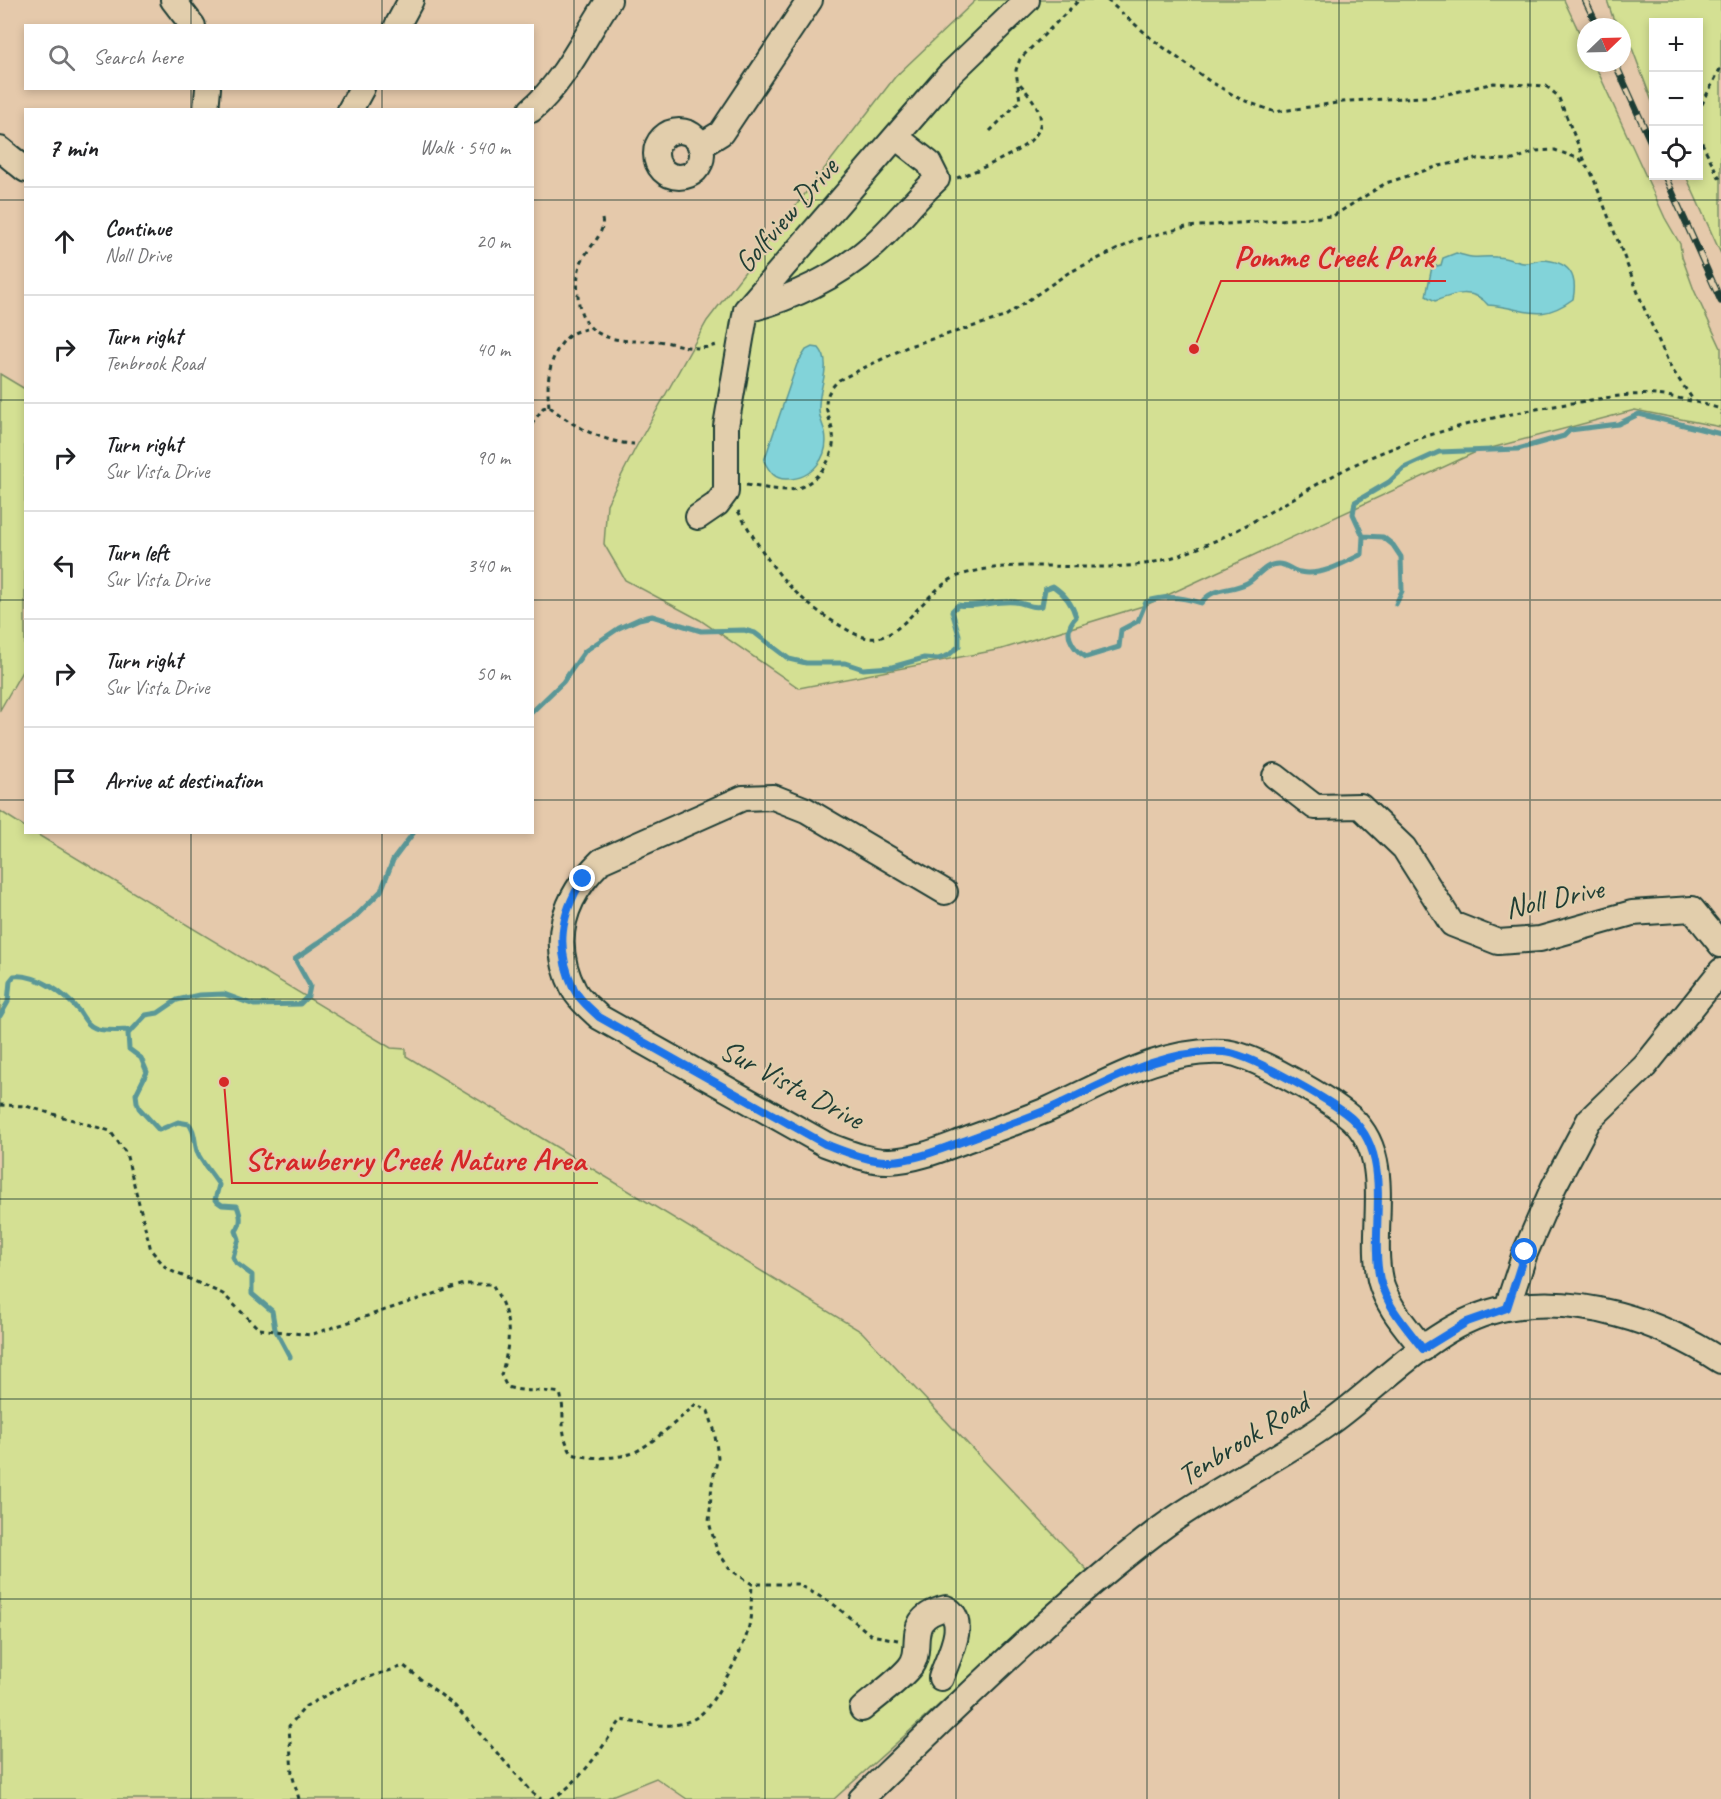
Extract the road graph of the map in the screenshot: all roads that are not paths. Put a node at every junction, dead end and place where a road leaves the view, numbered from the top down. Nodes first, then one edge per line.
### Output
1 (173, 0) edge
2 (411, 0) edge
3 (609, 0) edge
4 (810, 0) edge
5 (1027, 0) edge
6 (191, 24) edge
7 (398, 24) edge
8 (208, 90) edge
9 (361, 90) edge
10 (206, 108) edge
11 (351, 108) edge
12 (533, 108) edge
13 (896, 138) junction
14 (700, 146) dead end
15 (0, 149) edge
16 (24, 168) edge
17 (746, 310) junction
18 (698, 517) dead end
19 (1275, 776) dead end
20 (945, 892) dead end
21 (1721, 945) edge
22 (1721, 971) edge
23 (1507, 1308) junction
24 (1423, 1349) junction
25 (1721, 1361) edge
26 (913, 1654) junction
27 (941, 1678) junction
28 (961, 1704) junction
29 (862, 1708) dead end
30 (861, 1799) edge

1 - 6 street
2 - 7 street
3 - 12 street
4 - 14 street
5 - 13 street, Golfview Drive
8 - 10 street
9 - 11 street
13 - 17 street, Golfview Drive
13 - 17 street
15 - 16 street
17 - 18 street, Golfview Drive
19 - 21 street, Noll Drive
20 - 24 street, Sur Vista Drive
22 - 23 street
23 - 24 street, Tenbrook Road
23 - 25 street, Tenbrook Road
24 - 28 street, Tenbrook Road
26 - 27 street
26 - 27 street
26 - 29 street
27 - 28 street
28 - 30 street, Tenbrook Road

